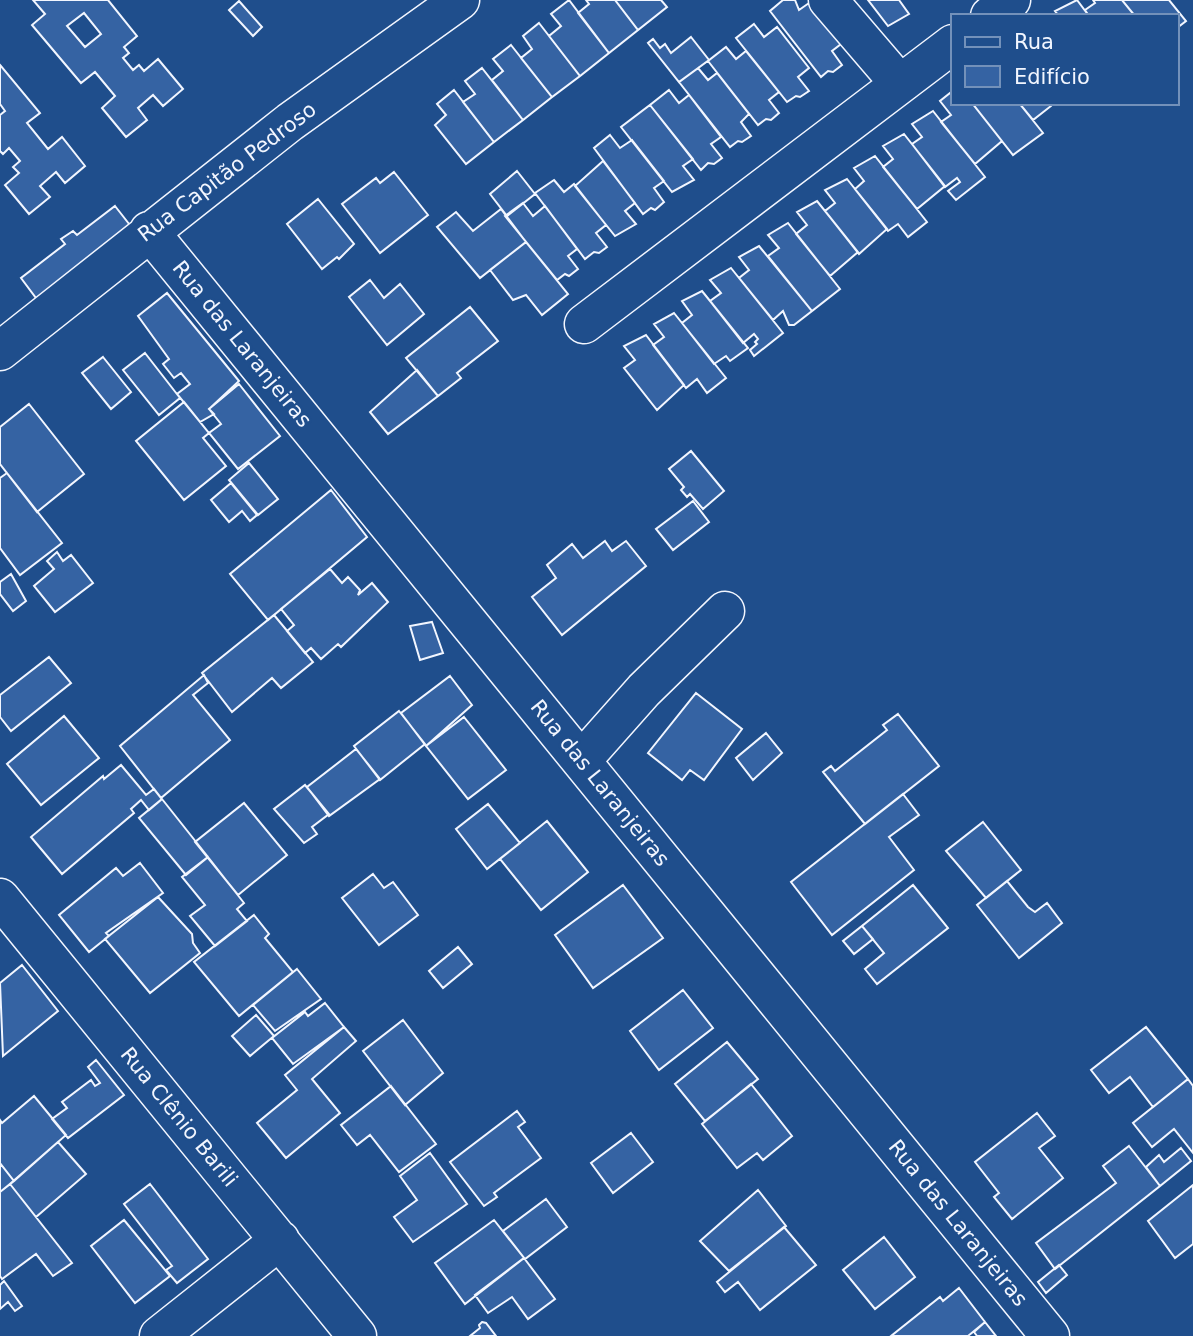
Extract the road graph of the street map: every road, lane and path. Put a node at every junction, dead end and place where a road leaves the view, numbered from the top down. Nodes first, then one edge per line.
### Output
1 (460, 0) edge
2 (828, 0) edge
3 (1011, 0) edge
4 (993, 14) edge
5 (951, 46) edge
6 (900, 84) junction
7 (149, 231) junction
8 (584, 324) dead end
9 (0, 351) edge
10 (725, 611) dead end
11 (581, 761) junction
12 (3, 909) edge
13 (280, 1240) junction
14 (159, 1336) edge
15 (357, 1336) edge
16 (1050, 1336) edge

1 - 7 street, Rua Capitão Pedroso
2 - 6 street
3 - 4 street
5 - 6 street
6 - 8 street
7 - 9 street, Rua Capitão Pedroso
7 - 11 street, Rua das Laranjeiras
10 - 11 street
11 - 16 street, Rua das Laranjeiras
12 - 13 street, Rua Clênio Barili
13 - 14 street
13 - 15 street, Rua Clênio Barili

